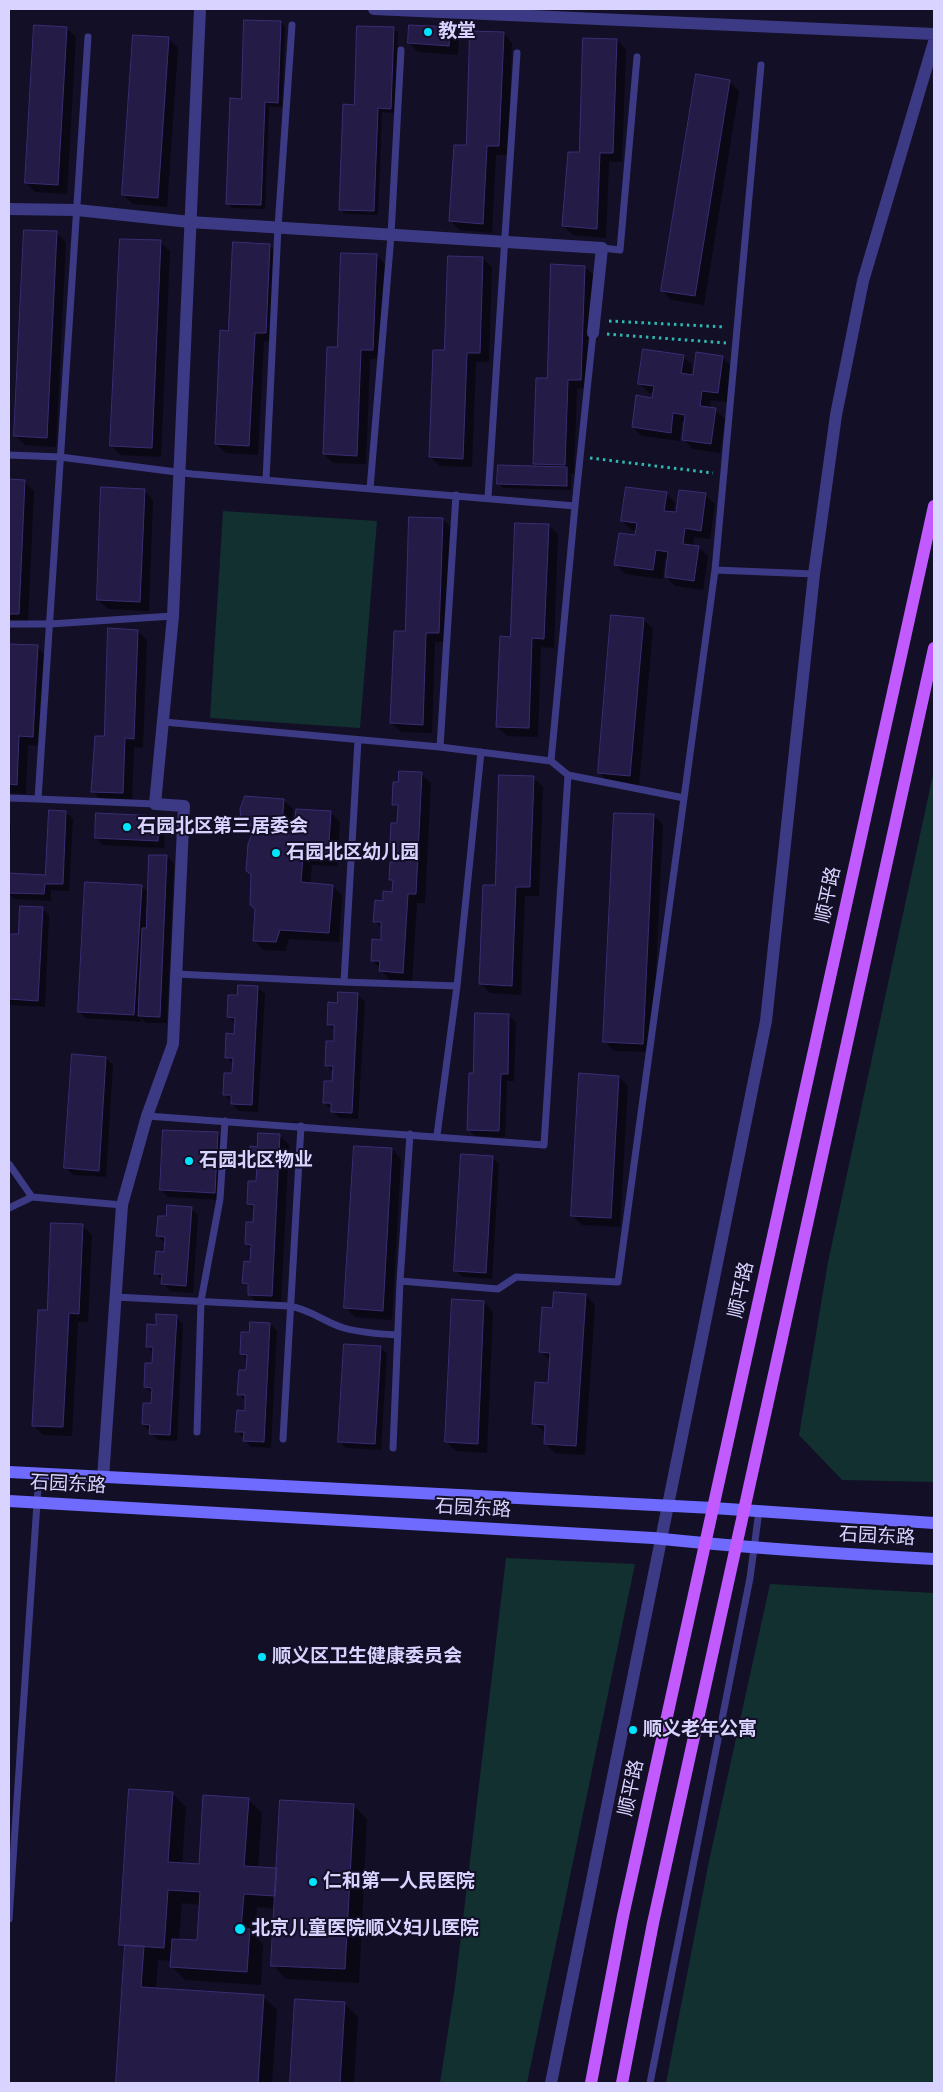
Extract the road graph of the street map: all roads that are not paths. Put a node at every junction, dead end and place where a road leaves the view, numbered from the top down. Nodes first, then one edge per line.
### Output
1 (200, 9) edge
2 (374, 9) edge
3 (556, 13) edge
4 (591, 13) edge
5 (292, 25) dead end
6 (934, 34) edge
7 (88, 38) dead end
8 (934, 42) edge
9 (402, 50) dead end
10 (517, 53) dead end
11 (637, 57) dead end
12 (761, 65) dead end
13 (9, 209) edge
14 (77, 210) junction
15 (190, 222) junction
16 (278, 227) junction
17 (391, 235) junction
18 (506, 243) junction
19 (602, 248) junction
20 (593, 333) joint
21 (9, 455) edge
22 (60, 457) junction
23 (180, 472) junction
24 (266, 480) junction
25 (370, 489) junction
26 (456, 495) junction
27 (488, 497) junction
28 (575, 506) junction
29 (934, 506) edge
30 (715, 570) junction
31 (814, 574) junction
32 (173, 616) junction
33 (9, 624) edge
34 (50, 624) junction
35 (934, 648) edge
36 (164, 722) junction
37 (358, 740) junction
38 (440, 747) junction
39 (481, 752) junction
40 (550, 761) junction
41 (568, 775) junction
42 (9, 798) edge
43 (684, 798) junction
44 (38, 799) junction
45 (155, 804) junction
46 (176, 974) junction
47 (344, 982) junction
48 (457, 986) junction
49 (147, 1116) junction
50 (225, 1121) junction
51 (301, 1126) junction
52 (410, 1134) junction
53 (437, 1136) junction
54 (9, 1164) edge
55 (32, 1197) junction
56 (122, 1205) junction
57 (9, 1208) edge
58 (400, 1281) junction
59 (115, 1297) junction
60 (201, 1301) junction
61 (289, 1306) junction
62 (398, 1335) junction
63 (197, 1432) dead end
64 (283, 1439) dead end
65 (393, 1448) dead end
66 (9, 1472) edge
67 (39, 1473) junction
68 (103, 1478) junction
69 (9, 1501) edge
70 (36, 1502) junction
71 (668, 1505) junction
72 (713, 1508) junction
73 (744, 1510) junction
74 (759, 1511) junction
75 (934, 1522) edge
76 (661, 1539) junction
77 (705, 1542) junction
78 (736, 1546) junction
79 (754, 1548) junction
80 (934, 1559) edge
81 (9, 1919) edge
82 (551, 2083) edge
83 (591, 2083) edge
84 (622, 2083) edge
85 (650, 2083) edge

1 - 15 street
2 - 3 street
3 - 4 street
4 - 6 street
5 - 16 lane
7 - 14 lane
8 - 31 street
9 - 17 lane
10 - 18 lane
11 - 19 lane
12 - 30 lane
13 - 14 street
14 - 15 street
14 - 22 lane
15 - 16 street
15 - 23 street
16 - 17 street
16 - 24 lane
17 - 18 street
17 - 25 lane
18 - 19 street
18 - 27 lane
19 - 20 street
20 - 28 lane
21 - 22 lane
22 - 23 lane
22 - 34 lane
23 - 24 lane
23 - 32 street
24 - 25 lane
25 - 26 lane
26 - 27 lane
26 - 38 lane
27 - 28 lane
28 - 40 lane
29 - 72 main road, 顺平路
30 - 31 lane
30 - 43 lane
31 - 71 street
32 - 34 lane
32 - 36 street
33 - 34 lane
34 - 44 lane
35 - 73 main road
36 - 37 lane
36 - 45 street
37 - 38 lane
37 - 47 lane
38 - 39 lane
39 - 40 lane
39 - 48 lane
40 - 41 lane
41 - 43 lane
41 - 53 lane
42 - 44 lane
43 - 58 lane
44 - 45 lane
45 - 46 street
46 - 47 lane
46 - 49 street
47 - 48 lane
48 - 53 lane
49 - 50 lane
49 - 56 street
50 - 51 lane
50 - 60 lane
51 - 52 lane
51 - 61 lane
52 - 53 lane
52 - 58 lane
54 - 55 lane
55 - 56 lane
55 - 57 lane
56 - 59 street
58 - 62 lane
59 - 60 lane
59 - 68 street
60 - 61 lane
60 - 63 lane
61 - 62 lane
61 - 64 lane
62 - 65 lane
66 - 67 main road, 石园东路
67 - 68 main road, 石园东路
67 - 70 lane
68 - 71 main road, 石园东路
69 - 70 main road, 石园东路
70 - 76 main road, 石园东路
70 - 81 lane
71 - 72 main road, 石园东路
71 - 76 street
72 - 73 main road, 石园东路
72 - 77 main road, 顺平路
73 - 74 main road, 石园东路
73 - 78 main road
74 - 75 main road, 石园东路
74 - 79 lane
76 - 77 main road, 石园东路
76 - 82 street
77 - 78 main road, 石园东路
77 - 83 main road, 顺平路
78 - 79 main road, 石园东路
78 - 84 main road
79 - 80 main road, 石园东路
79 - 85 lane

